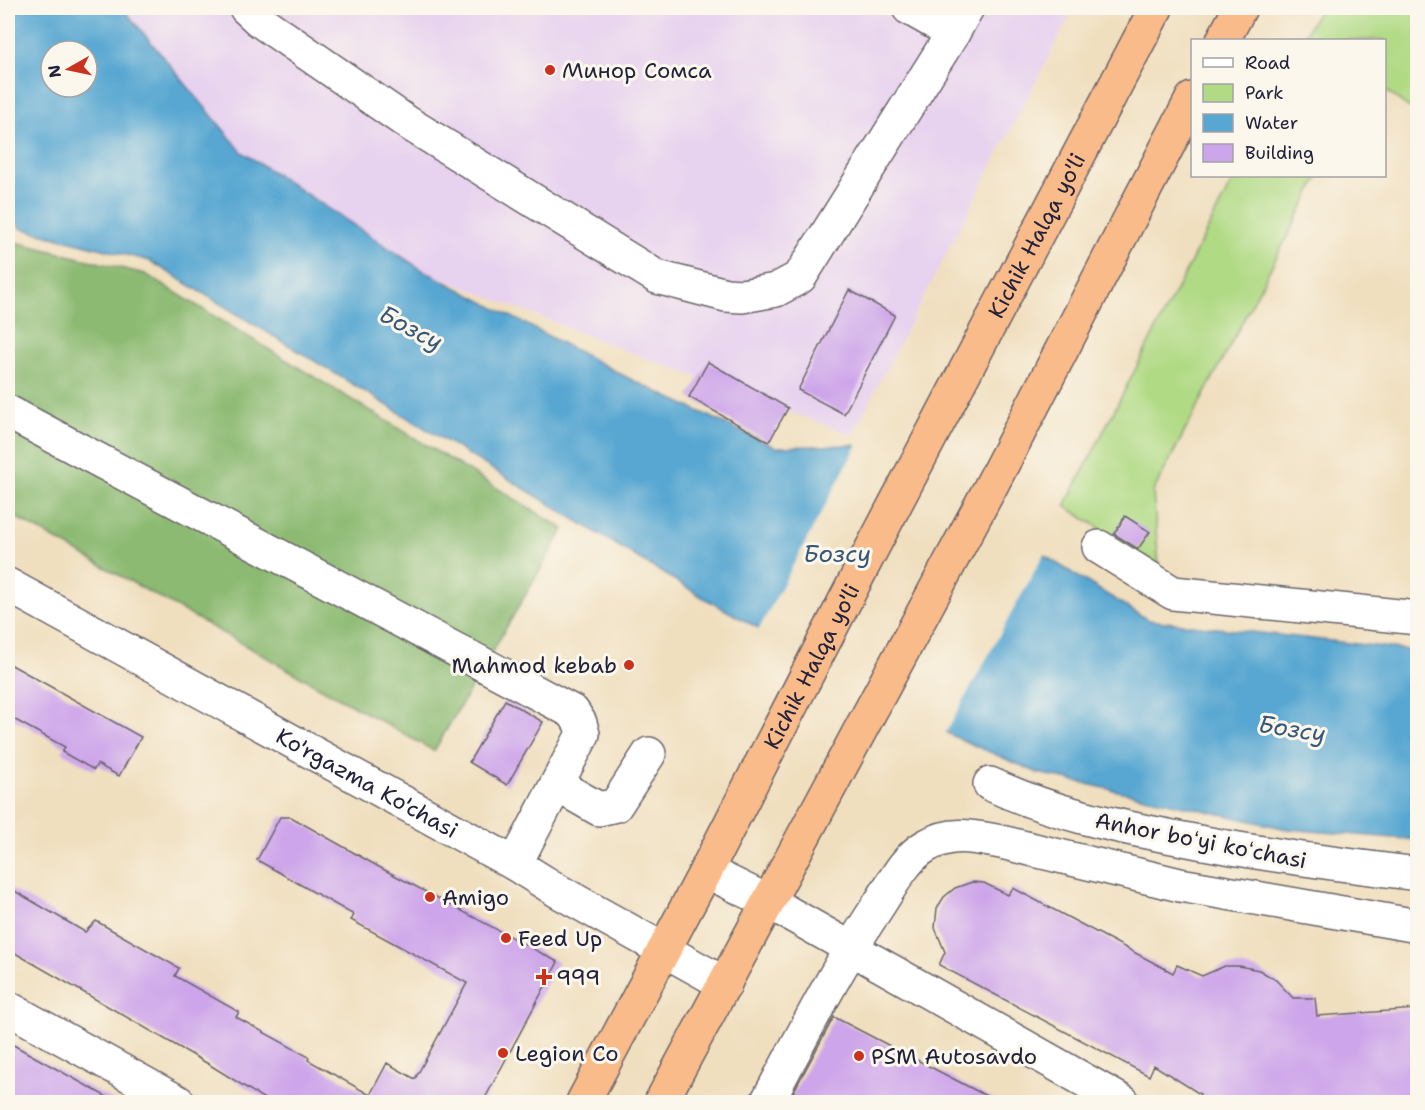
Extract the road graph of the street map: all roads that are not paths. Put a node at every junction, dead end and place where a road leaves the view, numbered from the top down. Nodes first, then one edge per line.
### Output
1 (246, 8) edge
2 (909, 8) edge
3 (1156, 8) edge
4 (1240, 8) edge
5 (960, 20) edge
6 (1224, 39) edge
7 (1191, 101) edge
8 (8, 412) edge
9 (1099, 547) dead end
10 (8, 585) edge
11 (1418, 618) edge
12 (648, 754) dead end
13 (990, 784) dead end
14 (557, 785) junction
15 (515, 864) junction
16 (706, 871) junction
17 (1418, 874) edge
18 (769, 902) junction
19 (1418, 926) edge
20 (664, 949) junction
21 (849, 949) junction
22 (725, 984) junction
23 (8, 1008) edge
24 (178, 1102) edge
25 (583, 1102) edge
26 (661, 1102) edge
27 (766, 1102) edge
28 (1123, 1102) edge

1 - 5 street
2 - 5 street
3 - 16 highway, Kichik Halqa yo'li
4 - 6 highway
7 - 18 highway
8 - 14 street
9 - 11 street
10 - 15 street, Ko'rgazma Ko'chasi
12 - 14 street
13 - 17 street, Anhor boʻyi koʻchasi
14 - 15 street
15 - 20 street, Ko'rgazma Ko'chasi
16 - 18 street
16 - 20 highway, Kichik Halqa yo'li
18 - 21 street
18 - 22 highway
19 - 21 street
20 - 22 street, Ko'rgazma Ko'chasi
20 - 25 highway, Kichik Halqa yo'li
21 - 27 street
21 - 28 street
22 - 26 highway
23 - 24 street

